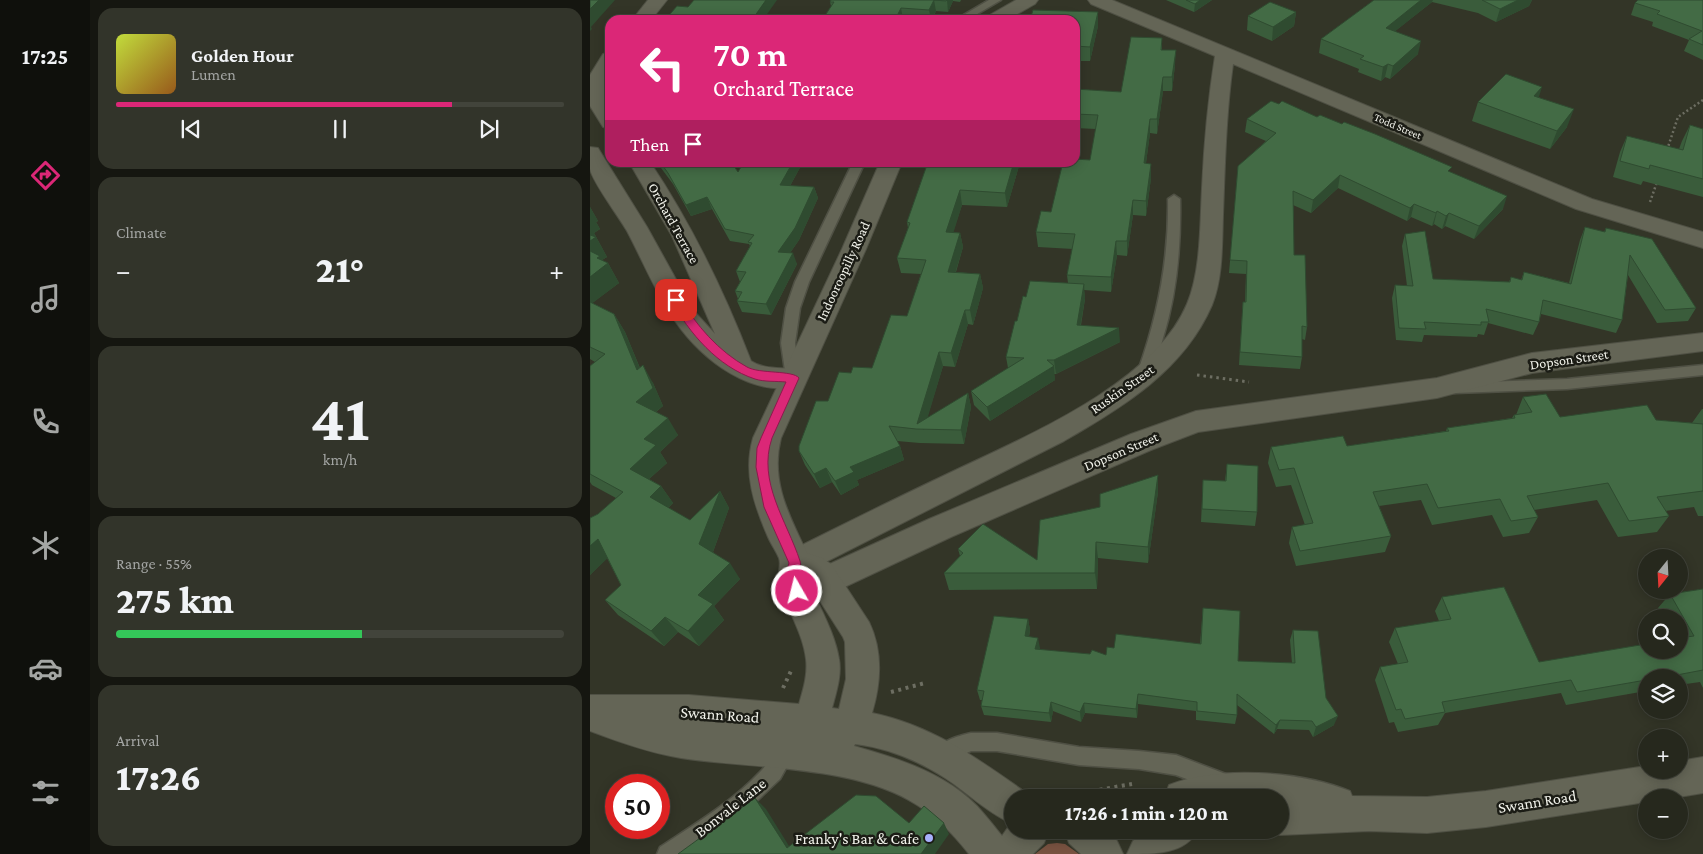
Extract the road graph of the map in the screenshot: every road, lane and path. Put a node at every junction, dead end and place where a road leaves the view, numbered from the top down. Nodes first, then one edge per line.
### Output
1 (658, 0) edge
2 (996, 0) edge
3 (1029, 0) edge
4 (1097, 0) edge
5 (645, 15) edge
6 (969, 15) edge
7 (1003, 15) edge
8 (1225, 52) junction
9 (605, 64) edge
10 (590, 86) edge
11 (1703, 100) edge
12 (605, 116) edge
13 (1667, 152) edge
14 (590, 154) edge
15 (642, 167) edge
16 (857, 167) edge
17 (889, 167) edge
18 (1658, 178) edge
19 (1174, 200) dead end
20 (1649, 205) dead end
21 (1703, 240) edge
22 (1703, 342) edge
23 (741, 368) junction
24 (1703, 370) edge
25 (1197, 375) dead end
26 (1142, 377) junction
27 (793, 378) junction
28 (1249, 382) dead end
29 (1436, 388) junction
30 (795, 563) junction
31 (825, 581) junction
32 (925, 683) dead end
33 (888, 693) dead end
34 (590, 713) edge
35 (806, 721) junction
36 (849, 726) junction
37 (785, 752) junction
38 (819, 756) junction
39 (941, 756) junction
40 (1703, 774) edge
41 (1135, 784) dead end
42 (1008, 789) edge
43 (1105, 789) edge
44 (1239, 789) edge
45 (1289, 796) edge
46 (1369, 813) junction
47 (1289, 817) edge
48 (1021, 839) edge
49 (1092, 839) edge
50 (1165, 839) edge
51 (667, 854) edge
52 (993, 854) edge
53 (1012, 854) edge
54 (1104, 854) edge
55 (1146, 854) edge

1 - 5 street
2 - 6 lane
3 - 7 street
4 - 8 street, Todd Street
8 - 21 street, Todd Street
8 - 26 street, Ruskin Street
9 - 10 street
10 - 12 street
11 - 13 path
14 - 23 street
15 - 23 street, Orchard Terrace
16 - 27 lane
17 - 27 street, Indooroopilly Road
18 - 20 path
19 - 26 lane
22 - 29 street, Dopson Street
23 - 27 street
24 - 29 lane, Dopson Street
25 - 28 path
26 - 30 street, Ruskin Street
27 - 30 street, Indooroopilly Road
29 - 31 street, Dopson Street
30 - 31 street
30 - 35 street, Indooroopilly Road
31 - 36 street
32 - 33 path
34 - 35 street, Swann Road
34 - 37 street, Swann Road
35 - 36 street, Swann Road
35 - 37 street
35 - 38 street, Indooroopilly Road
36 - 38 street
36 - 39 street
37 - 38 street, Swann Road
37 - 51 lane, Bonvale Lane
38 - 52 street
39 - 42 street
39 - 44 lane
40 - 46 street, Swann Road
41 - 43 path
45 - 46 street, Swann Road
46 - 47 street, Swann Road
48 - 53 street
49 - 54 street
50 - 55 street

